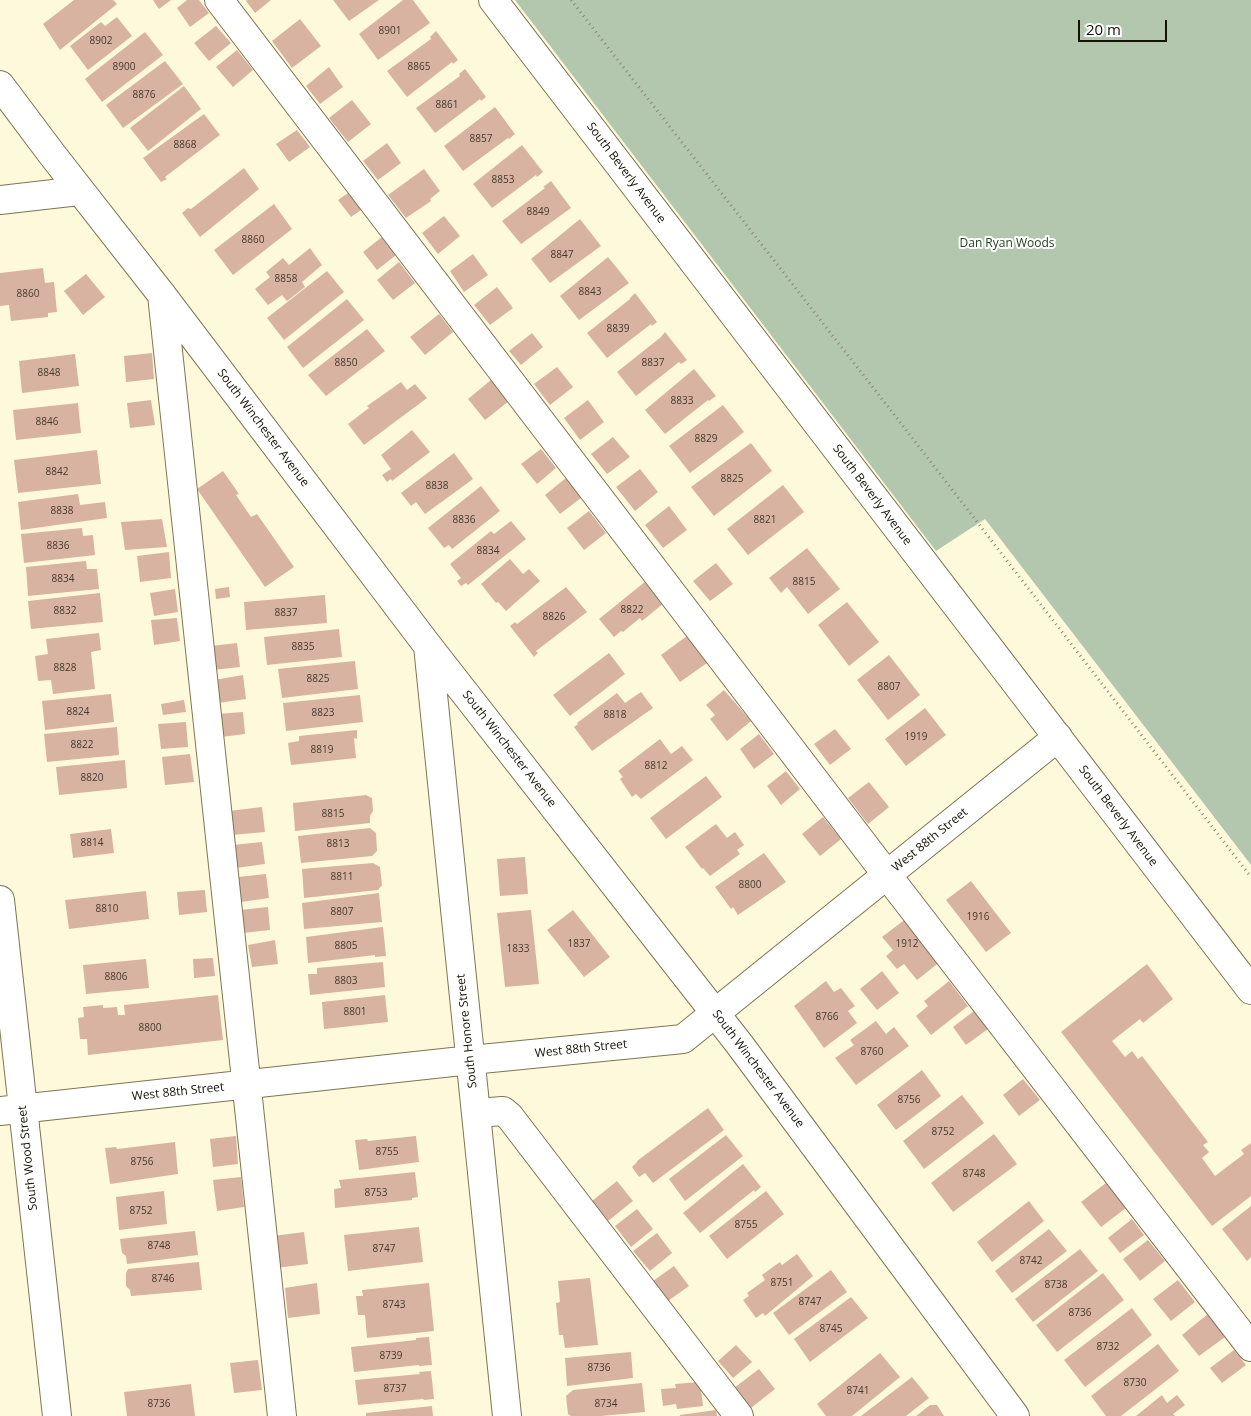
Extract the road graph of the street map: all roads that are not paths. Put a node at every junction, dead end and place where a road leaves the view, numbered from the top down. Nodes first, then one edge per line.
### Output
1 (219, 0) edge
2 (493, 0) edge
3 (0, 85) edge
4 (79, 191) junction
5 (0, 200) edge
6 (162, 295) junction
7 (428, 646) junction
8 (1058, 737) junction
9 (887, 875) junction
10 (0, 900) edge
11 (1251, 990) edge
12 (715, 1012) junction
13 (470, 1060) junction
14 (246, 1085) junction
15 (11, 1110) edge
16 (476, 1113) junction
17 (1251, 1347) edge
18 (56, 1416) edge
19 (282, 1416) edge
20 (507, 1416) edge
21 (739, 1416) edge
22 (1015, 1416) edge

1 - 9 street
2 - 8 street, South Beverly Avenue
3 - 4 street, South Winchester Avenue
4 - 5 street
4 - 6 street, South Winchester Avenue
6 - 7 street, South Winchester Avenue
6 - 14 street
7 - 12 street, South Winchester Avenue
7 - 13 street, South Honore Street
8 - 9 street, West 88th Street
8 - 11 street, South Beverly Avenue
9 - 12 street, West 88th Street
9 - 17 street
10 - 15 street, South Wood Street
12 - 13 street, West 88th Street
12 - 22 street, South Winchester Avenue
13 - 14 street, West 88th Street
13 - 16 street, South Honore Street
14 - 15 street, West 88th Street
14 - 19 street
15 - 18 street, South Wood Street
16 - 20 street, South Honore Street
16 - 21 street

